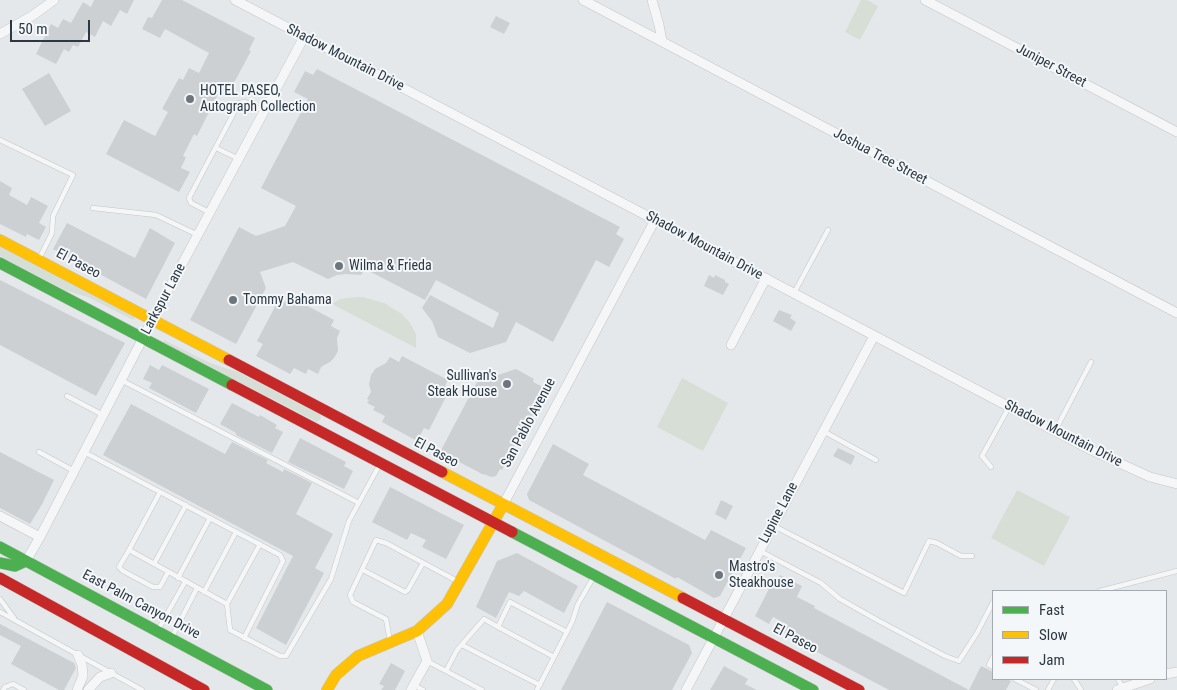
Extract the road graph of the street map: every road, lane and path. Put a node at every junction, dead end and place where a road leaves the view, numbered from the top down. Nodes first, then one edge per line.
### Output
1 (54, 0) edge
2 (235, 0) edge
3 (583, 0) edge
4 (652, 0) edge
5 (925, 0) edge
6 (0, 34) edge
7 (304, 37) junction
8 (662, 41) junction
9 (264, 111) junction
10 (1177, 132) edge
11 (0, 140) edge
12 (216, 148) junction
13 (238, 159) junction
14 (93, 208) dead end
15 (210, 212) junction
16 (655, 220) junction
17 (828, 230) dead end
18 (198, 235) junction
19 (0, 240) edge
20 (38, 260) junction
21 (0, 263) edge
22 (766, 278) junction
23 (794, 294) junction
24 (1177, 313) edge
25 (152, 321) junction
26 (162, 335) dead end
27 (874, 336) junction
28 (143, 338) junction
29 (730, 345) dead end
30 (1091, 362) dead end
31 (246, 369) junction
32 (121, 380) junction
33 (67, 396) dead end
34 (1009, 407) junction
35 (327, 412) junction
36 (103, 415) junction
37 (351, 425) junction
38 (319, 430) junction
39 (1055, 431) junction
40 (823, 432) junction
41 (342, 442) junction
42 (39, 452) dead end
43 (84, 452) junction
44 (876, 460) dead end
45 (381, 462) junction
46 (991, 467) dead end
47 (74, 471) junction
48 (1177, 484) edge
49 (160, 492) junction
50 (359, 503) junction
51 (502, 504) junction
52 (186, 506) junction
53 (0, 516) edge
54 (210, 518) junction
55 (494, 521) junction
56 (773, 525) junction
57 (236, 532) junction
58 (40, 537) junction
59 (260, 544) junction
60 (0, 547) edge
61 (129, 550) junction
62 (759, 551) junction
63 (972, 556) dead end
64 (26, 561) junction
65 (0, 563) edge
66 (423, 563) junction
67 (154, 564) junction
68 (362, 570) junction
69 (1177, 571) edge
70 (168, 572) junction
71 (595, 575) junction
72 (0, 578) edge
73 (178, 578) junction
74 (185, 582) junction
75 (459, 582) junction
76 (197, 588) junction
77 (1104, 590) edge
78 (204, 592) junction
79 (0, 599) edge
80 (227, 604) junction
81 (992, 604) edge
82 (0, 612) edge
83 (723, 620) junction
84 (17, 621) junction
85 (498, 627) junction
86 (158, 630) junction
87 (417, 630) junction
88 (567, 632) junction
89 (713, 637) junction
90 (171, 638) junction
91 (244, 638) junction
92 (390, 642) junction
93 (462, 645) junction
94 (78, 655) junction
95 (554, 657) junction
96 (427, 661) junction
97 (446, 671) junction
98 (112, 673) junction
99 (1019, 680) edge
100 (1147, 680) edge
101 (413, 688) edge
102 (538, 688) edge
103 (1121, 689) edge
104 (3, 690) edge
105 (24, 690) edge
106 (76, 690) edge
107 (88, 690) edge
108 (142, 690) edge
109 (204, 690) edge
110 (267, 690) edge
111 (327, 690) edge
112 (423, 690) edge
113 (482, 690) edge
114 (686, 690) edge
115 (813, 690) edge
116 (859, 690) edge
117 (1036, 690) edge

1 - 6 street
2 - 7 street, Shadow Mountain Drive
3 - 8 street, Joshua Tree Street
4 - 8 street
5 - 10 street, Juniper Street
7 - 9 street, Larkspur Lane
7 - 16 street, Shadow Mountain Drive
8 - 24 street, Joshua Tree Street
9 - 12 lane
9 - 13 street, Larkspur Lane
11 - 20 lane
12 - 13 lane
12 - 15 lane
13 - 15 street, Larkspur Lane
14 - 18 lane
15 - 18 street, Larkspur Lane
16 - 22 street, Shadow Mountain Drive
16 - 51 street, San Pablo Avenue
17 - 23 lane
18 - 25 street, Larkspur Lane
19 - 20 street, El Paseo
20 - 25 street, El Paseo
21 - 28 street
22 - 23 street, Shadow Mountain Drive
22 - 29 street
23 - 27 street, Shadow Mountain Drive
25 - 28 street, Larkspur Lane
25 - 31 street, El Paseo
26 - 31 street
27 - 34 street, Shadow Mountain Drive
27 - 40 street, Lupine Lane
28 - 32 street, Larkspur Lane
28 - 38 street
30 - 39 lane
31 - 35 street, El Paseo
32 - 36 street, Larkspur Lane
32 - 50 lane
33 - 36 lane
34 - 39 street, Shadow Mountain Drive
34 - 46 lane
35 - 37 street, El Paseo
35 - 38 street
36 - 43 street, Larkspur Lane
37 - 41 street
37 - 51 street, El Paseo
38 - 41 street
39 - 48 street, Shadow Mountain Drive
40 - 44 lane
40 - 56 street, Lupine Lane
41 - 45 street
42 - 47 lane
43 - 47 street, Larkspur Lane
43 - 49 lane
45 - 50 lane
45 - 55 street
47 - 58 street, Larkspur Lane
49 - 52 lane
49 - 61 lane
50 - 91 lane
51 - 55 street, San Pablo Avenue
51 - 83 street, El Paseo
52 - 54 lane
52 - 67 lane
53 - 58 street
54 - 57 lane
54 - 73 lane
55 - 71 street
55 - 75 street, San Pablo Avenue
56 - 62 street, Lupine Lane
56 - 63 lane
57 - 59 lane
57 - 78 lane
58 - 64 street, Larkspur Lane
59 - 80 lane
59 - 91 lane
60 - 64 street, East Palm Canyon Drive
61 - 67 lane
61 - 70 lane
62 - 81 lane
62 - 83 street, Lupine Lane
64 - 65 street
64 - 86 street, East Palm Canyon Drive
66 - 68 lane
66 - 68 lane
66 - 75 lane
67 - 70 lane
68 - 92 lane
69 - 77 lane
70 - 73 lane
71 - 88 lane
71 - 89 street
72 - 109 street
73 - 74 lane
74 - 76 lane
74 - 86 lane
75 - 87 street, San Pablo Avenue
76 - 78 lane
76 - 90 lane
78 - 80 lane
79 - 84 lane
80 - 91 lane
82 - 84 lane
83 - 89 street, Lupine Lane
83 - 116 street, El Paseo
84 - 94 lane
85 - 88 lane
85 - 93 lane
85 - 95 lane
86 - 90 street, East Palm Canyon Drive
87 - 92 street, San Pablo Avenue
87 - 96 street
88 - 95 lane
89 - 114 street, Lupine Lane
89 - 115 street
90 - 110 street, East Palm Canyon Drive
92 - 111 street, San Pablo Avenue
93 - 97 lane
93 - 102 lane
94 - 98 lane
94 - 106 street
95 - 102 lane
96 - 97 lane
96 - 101 street
97 - 113 lane
98 - 107 street
98 - 108 lane
99 - 117 lane
100 - 103 street
101 - 112 lane
104 - 105 lane

